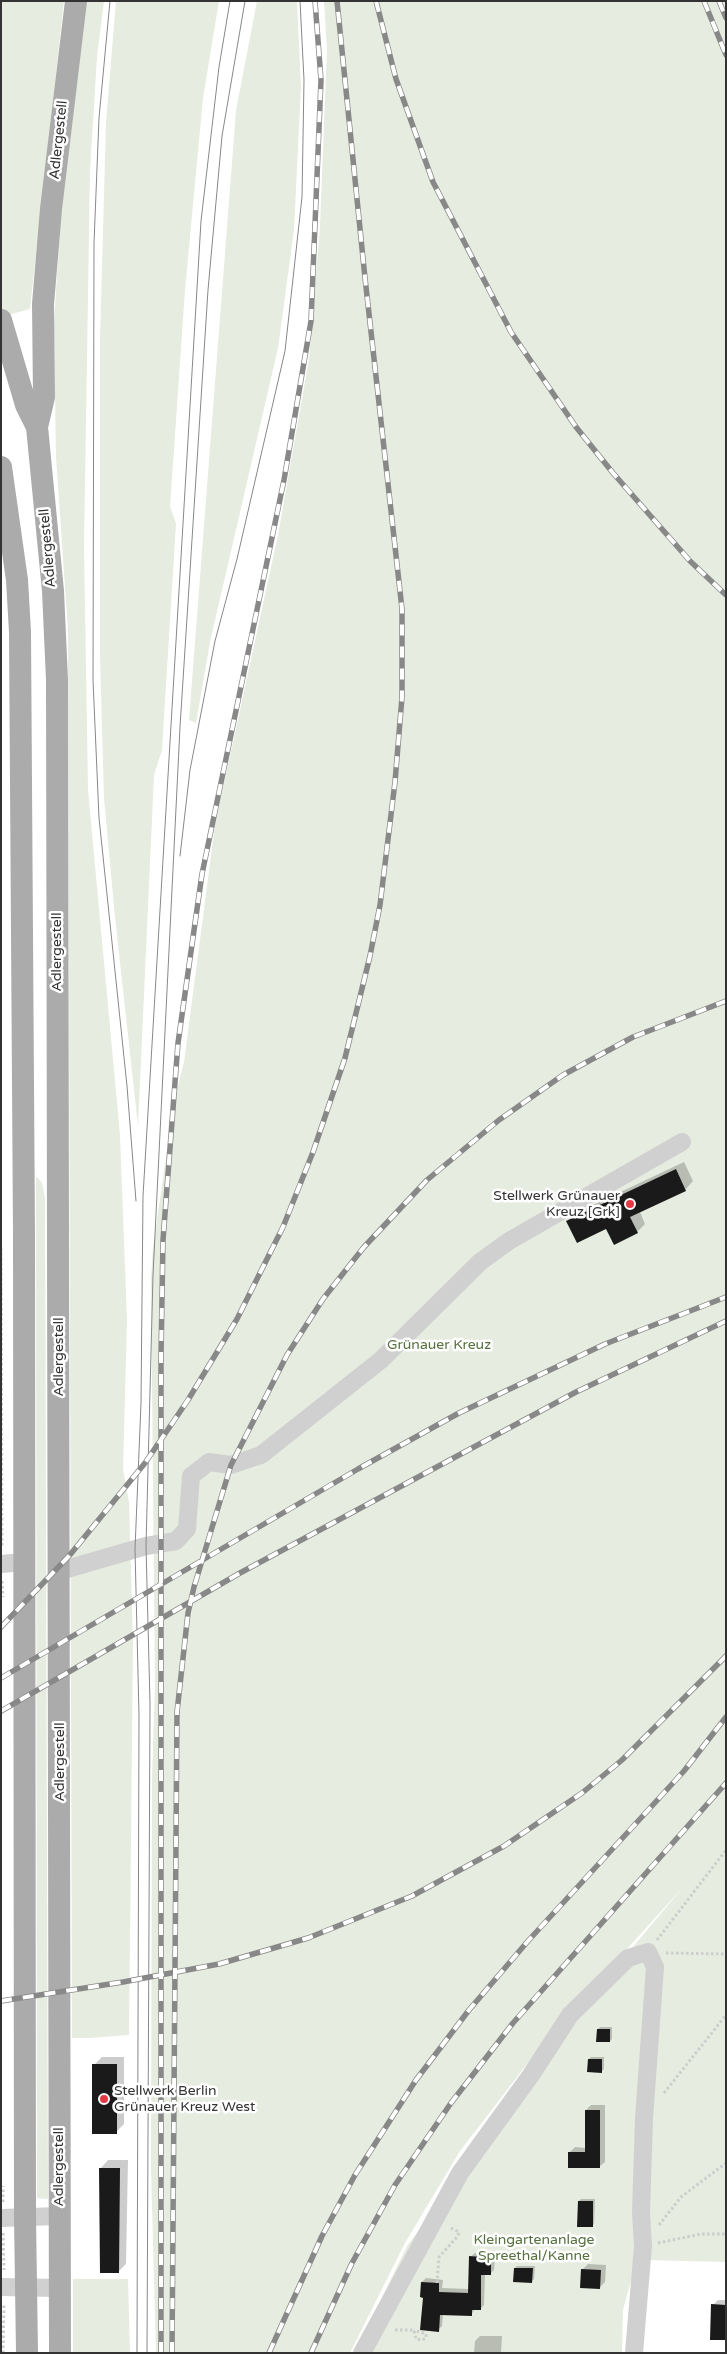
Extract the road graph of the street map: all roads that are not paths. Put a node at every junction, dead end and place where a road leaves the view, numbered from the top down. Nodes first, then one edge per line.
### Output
1 (76, 1) edge
2 (1, 320) edge
3 (37, 427) junction
4 (1, 467) edge
5 (23, 1039) junction
6 (57, 1040) junction
7 (682, 1142) dead end
8 (24, 1562) junction
9 (2, 1564) edge
10 (60, 1571) junction
11 (59, 2216) junction
12 (10, 2218) edge
13 (2, 2286) edge
14 (27, 2286) junction
15 (60, 2288) junction
16 (27, 2353) edge
17 (60, 2353) edge
18 (362, 2353) edge
19 (634, 2353) edge

1 - 3 main road, Adlergestell
2 - 3 main road, Adlergestell
3 - 6 main road, Adlergestell
4 - 5 main road
5 - 6 main road
5 - 8 main road
6 - 10 main road, Adlergestell
7 - 10 street
8 - 9 street
8 - 12 main road
10 - 11 main road, Adlergestell
11 - 12 street
11 - 15 main road, Adlergestell
12 - 14 main road
13 - 14 street
14 - 15 street
14 - 16 main road
15 - 17 main road, Adlergestell
18 - 19 street

